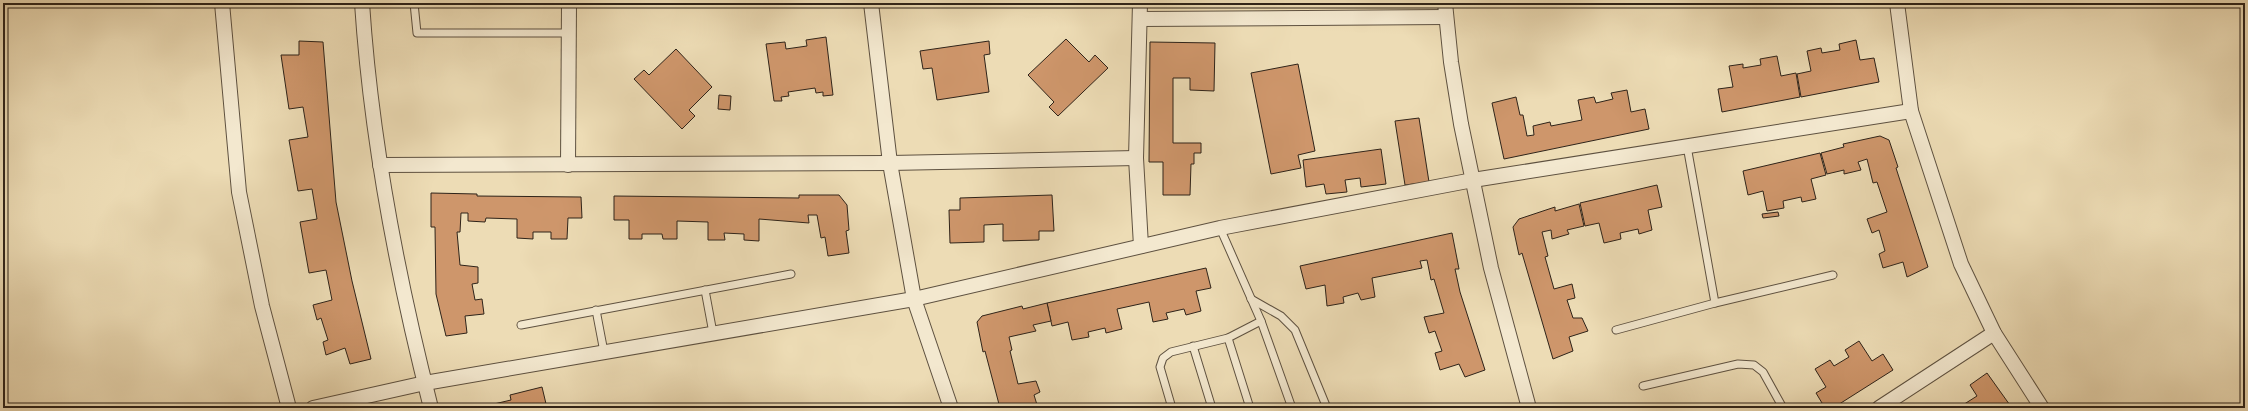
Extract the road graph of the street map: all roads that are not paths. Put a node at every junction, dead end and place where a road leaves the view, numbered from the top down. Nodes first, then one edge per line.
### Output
1 (222, 3) edge
2 (362, 3) edge
3 (427, 3) edge
4 (569, 3) edge
5 (871, 3) edge
6 (1140, 3) edge
7 (1897, 3) edge
8 (1445, 10) edge
9 (1140, 19) junction
10 (569, 33) junction
11 (1911, 111) junction
12 (1687, 146) junction
13 (1136, 158) junction
14 (890, 163) junction
15 (568, 164) junction
16 (380, 165) junction
17 (1473, 180) junction
18 (1220, 228) junction
19 (1141, 246) junction
20 (791, 274) dead end
21 (1833, 275) dead end
22 (705, 290) junction
23 (914, 298) junction
24 (1251, 299) junction
25 (1715, 303) junction
26 (596, 310) junction
27 (1261, 321) junction
28 (520, 325) dead end
29 (1616, 330) dead end
30 (713, 333) junction
31 (1994, 333) junction
32 (1228, 338) junction
33 (1193, 346) junction
34 (604, 352) junction
35 (425, 383) junction
36 (1643, 386) dead end
37 (289, 408) edge
38 (313, 408) edge
39 (431, 408) edge
40 (951, 408) edge
41 (1172, 408) edge
42 (1212, 408) edge
43 (1250, 408) edge
44 (1292, 408) edge
45 (1327, 408) edge
46 (1529, 408) edge
47 (1783, 408) edge
48 (1879, 408) edge
49 (2042, 408) edge

1 - 37 street
2 - 16 street
3 - 10 lane
4 - 10 street
5 - 14 street
6 - 9 street
7 - 11 street
8 - 9 street
8 - 17 street
9 - 13 street
10 - 15 street
11 - 12 street
11 - 31 street
12 - 17 street
12 - 25 lane
13 - 14 street
13 - 19 street
14 - 15 street
14 - 23 street
15 - 16 street
16 - 35 street
17 - 18 street
17 - 46 street
18 - 19 street
18 - 24 lane
19 - 23 street
20 - 22 lane
21 - 25 lane
22 - 26 lane
22 - 30 lane
23 - 30 street
23 - 40 street
24 - 27 lane
24 - 45 lane
25 - 29 lane
26 - 28 lane
26 - 34 lane
27 - 32 lane
27 - 44 lane
30 - 34 street
31 - 48 street
31 - 49 street
32 - 33 lane
32 - 43 lane
33 - 41 lane
33 - 42 lane
34 - 35 street
35 - 38 street
35 - 39 street
36 - 47 lane

